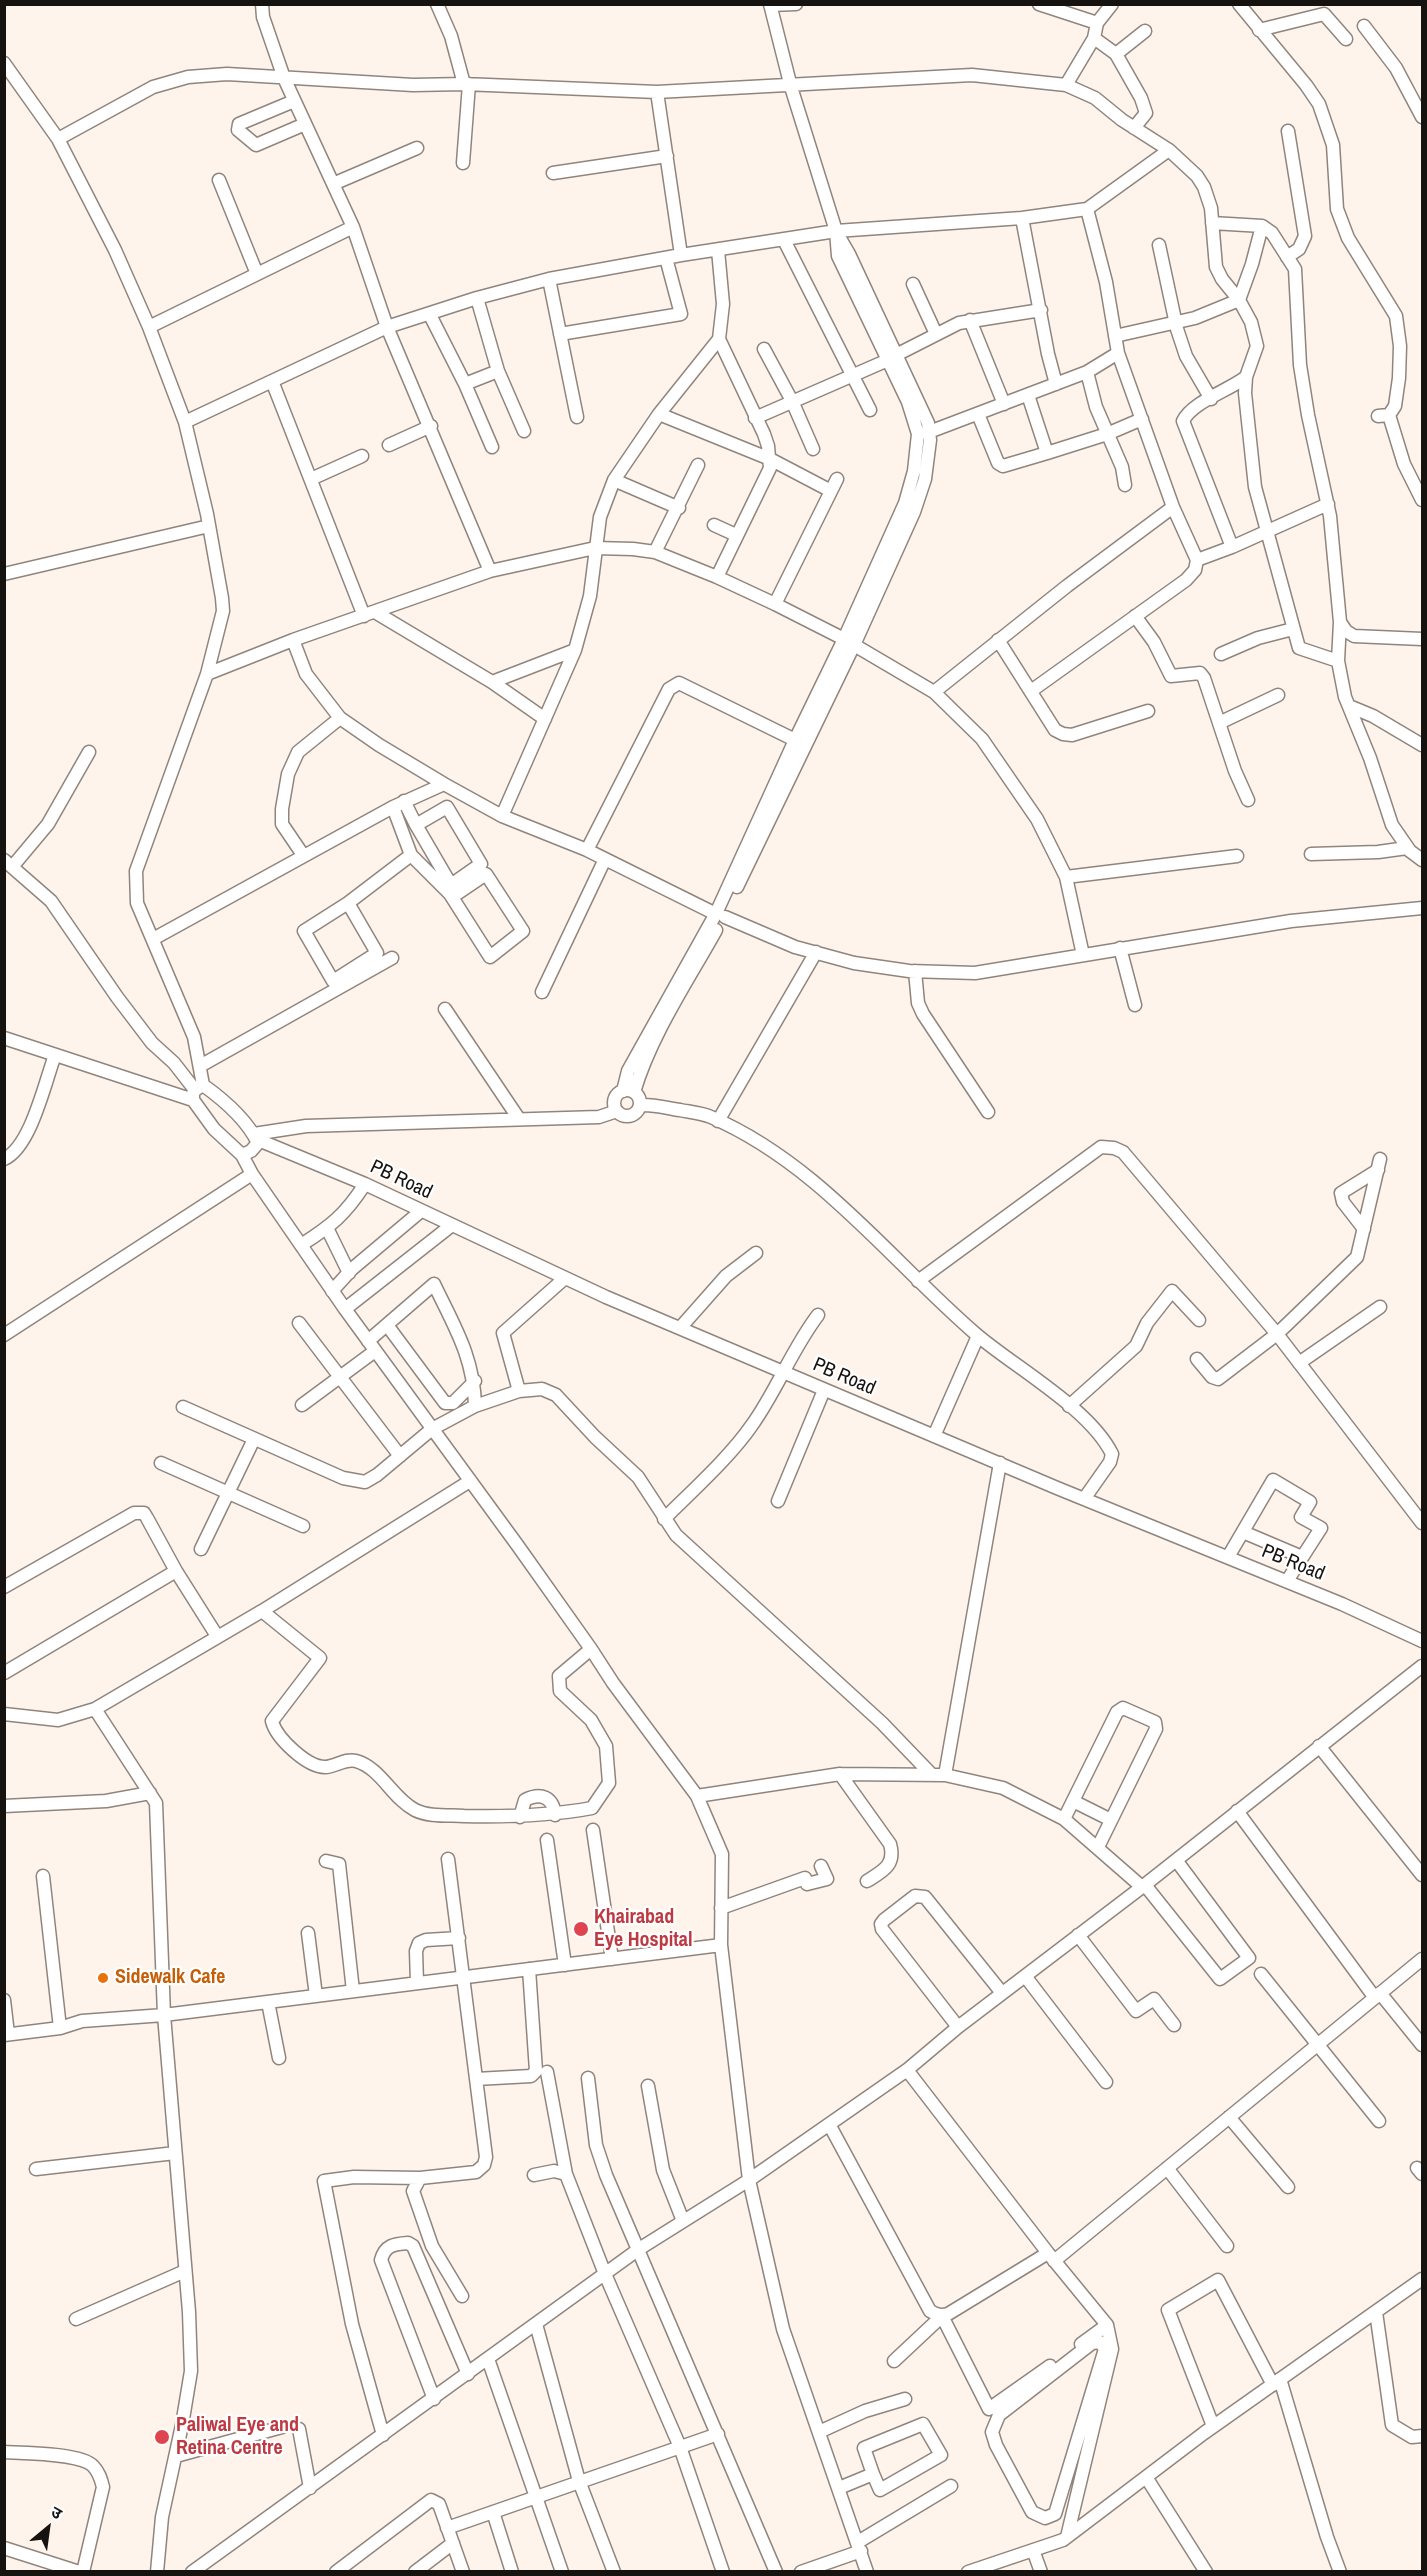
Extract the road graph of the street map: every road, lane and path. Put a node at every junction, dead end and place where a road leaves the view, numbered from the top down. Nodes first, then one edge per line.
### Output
1 (262, 4) edge
2 (437, 4) edge
3 (795, 4) edge
4 (1039, 4) edge
5 (1112, 4) edge
6 (1239, 4) edge
7 (770, 5) edge
8 (1097, 23) junction
9 (1364, 26) dead end
10 (1259, 30) junction
11 (1145, 31) dead end
12 (1094, 38) junction
13 (1346, 39) dead end
14 (1116, 54) junction
15 (4, 63) edge
16 (284, 78) junction
17 (467, 84) junction
18 (1066, 85) junction
19 (790, 87) junction
20 (657, 92) junction
21 (294, 101) junction
22 (1422, 117) edge
23 (305, 124) junction
24 (1134, 128) junction
25 (1288, 131) dead end
26 (58, 139) junction
27 (417, 148) dead end
28 (1169, 150) junction
29 (667, 156) junction
30 (463, 163) dead end
31 (553, 173) dead end
32 (219, 180) dead end
33 (333, 184) junction
34 (1087, 208) junction
35 (1023, 218) junction
36 (1212, 223) junction
37 (1262, 226) junction
38 (353, 227) junction
39 (836, 231) junction
40 (784, 240) junction
41 (1159, 245) dead end
42 (718, 250) junction
43 (681, 255) junction
44 (1287, 257) junction
45 (666, 258) junction
46 (257, 274) junction
47 (549, 279) junction
48 (914, 284) dead end
49 (477, 298) junction
50 (1239, 300) junction
51 (1041, 310) junction
52 (430, 315) junction
53 (970, 320) junction
54 (1176, 323) junction
55 (149, 327) junction
56 (387, 327) junction
57 (560, 334) junction
58 (936, 334) junction
59 (1115, 336) junction
60 (719, 339) junction
61 (764, 349) dead end
62 (1118, 353) junction
63 (892, 358) junction
64 (498, 371) junction
65 (1087, 372) junction
66 (852, 374) junction
67 (1246, 376) junction
68 (272, 381) junction
69 (465, 384) junction
70 (1056, 384) junction
71 (1028, 395) junction
72 (1211, 399) junction
73 (792, 401) junction
74 (1004, 404) junction
75 (870, 410) dead end
76 (659, 414) junction
77 (978, 414) junction
78 (577, 417) dead end
79 (755, 418) junction
80 (1142, 419) junction
81 (185, 422) junction
82 (431, 426) junction
83 (524, 431) dead end
84 (929, 432) junction
85 (1107, 434) junction
86 (389, 445) dead end
87 (492, 447) dead end
88 (813, 449) dead end
89 (1047, 453) junction
90 (362, 456) dead end
91 (770, 459) junction
92 (698, 465) dead end
93 (311, 479) junction
94 (837, 479) dead end
95 (918, 479) junction
96 (614, 480) junction
97 (1125, 485) dead end
98 (831, 491) junction
99 (1422, 500) edge
100 (1328, 504) junction
101 (1173, 507) junction
102 (679, 508) junction
103 (714, 525) dead end
104 (209, 526) junction
105 (1268, 531) junction
106 (736, 535) junction
107 (1232, 547) junction
108 (595, 548) junction
109 (655, 552) junction
110 (1197, 560) junction
111 (490, 571) junction
112 (4, 574) edge
113 (717, 577) junction
114 (775, 604) junction
115 (370, 614) junction
116 (1136, 616) junction
117 (1340, 622) junction
118 (1293, 629) junction
119 (1422, 639) edge
120 (293, 640) junction
121 (998, 640) junction
122 (849, 642) junction
123 (575, 650) junction
124 (1221, 654) dead end
125 (1338, 661) junction
126 (207, 674) junction
127 (492, 682) junction
128 (934, 692) junction
129 (1031, 692) junction
130 (1278, 696) dead end
131 (1349, 706) junction
132 (1148, 711) dead end
133 (340, 718) junction
134 (545, 719) junction
135 (1219, 723) junction
136 (795, 740) junction
137 (1422, 745) edge
138 (89, 752) dead end
139 (444, 784) junction
140 (1248, 800) dead end
141 (399, 804) junction
142 (502, 816) junction
143 (416, 825) junction
144 (1407, 848) junction
145 (587, 850) junction
146 (1311, 854) dead end
147 (303, 855) junction
148 (411, 855) junction
149 (1237, 856) dead end
150 (605, 859) junction
151 (1422, 860) edge
152 (8, 863) edge
153 (1066, 877) junction
154 (452, 897) junction
155 (348, 903) junction
156 (1422, 908) edge
157 (720, 915) junction
158 (153, 939) junction
159 (1120, 948) junction
160 (816, 952) junction
161 (1083, 955) junction
162 (392, 958) dead end
163 (915, 971) junction
164 (542, 992) dead end
165 (1135, 1005) dead end
166 (445, 1009) dead end
167 (4, 1038) edge
168 (55, 1054) junction
169 (200, 1066) junction
170 (628, 1091) junction
171 (197, 1092) junction
172 (640, 1105) junction
173 (617, 1111) junction
174 (988, 1112) dead end
175 (519, 1119) junction
176 (718, 1121) junction
177 (255, 1136) junction
178 (242, 1155) junction
179 (4, 1159) edge
180 (252, 1174) junction
181 (365, 1185) junction
182 (421, 1211) junction
183 (452, 1225) junction
184 (327, 1228) junction
185 (1364, 1229) junction
186 (301, 1245) junction
187 (756, 1253) dead end
188 (349, 1273) junction
189 (565, 1278) junction
190 (918, 1281) junction
191 (332, 1291) junction
192 (1380, 1307) dead end
193 (345, 1309) junction
194 (818, 1315) dead end
195 (1199, 1320) dead end
196 (299, 1323) dead end
197 (387, 1325) junction
198 (680, 1328) junction
199 (1277, 1334) junction
200 (4, 1335) edge
201 (978, 1336) junction
202 (372, 1346) junction
203 (1197, 1359) dead end
204 (1299, 1363) junction
205 (783, 1372) junction
206 (340, 1377) junction
207 (475, 1382) junction
208 (519, 1390) junction
209 (824, 1390) junction
210 (302, 1406) dead end
211 (475, 1406) junction
212 (1069, 1406) junction
213 (183, 1407) dead end
214 (432, 1429) junction
215 (934, 1436) junction
216 (254, 1439) junction
217 (400, 1456) junction
218 (161, 1463) dead end
219 (1000, 1463) junction
220 (470, 1481) junction
221 (228, 1493) junction
222 (1084, 1498) junction
223 (778, 1501) dead end
224 (664, 1519) junction
225 (1422, 1523) edge
226 (303, 1526) dead end
227 (1243, 1532) junction
228 (201, 1549) dead end
229 (1228, 1557) junction
230 (1302, 1557) junction
231 (176, 1571) junction
232 (1287, 1581) junction
233 (4, 1587) edge
234 (262, 1611) junction
235 (217, 1636) junction
236 (1422, 1641) edge
237 (591, 1648) junction
238 (1422, 1665) edge
239 (4, 1672) edge
240 (95, 1709) junction
241 (4, 1713) edge
242 (1319, 1746) junction
243 (840, 1774) junction
244 (931, 1774) junction
245 (945, 1775) junction
246 (150, 1793) junction
247 (698, 1796) junction
248 (1073, 1801) junction
249 (4, 1806) edge
250 (1237, 1811) junction
251 (555, 1815) junction
252 (520, 1817) junction
253 (1064, 1818) junction
254 (1111, 1820) junction
255 (593, 1830) dead end
256 (547, 1840) dead end
257 (1098, 1847) junction
258 (448, 1859) dead end
259 (1176, 1860) junction
260 (326, 1861) dead end
261 (821, 1866) dead end
262 (1422, 1875) edge
263 (43, 1876) dead end
264 (867, 1881) dead end
265 (1144, 1886) junction
266 (721, 1908) junction
267 (308, 1934) dead end
268 (1078, 1935) junction
269 (459, 1938) junction
270 (721, 1945) junction
271 (612, 1959) junction
272 (1421, 1964) edge
273 (565, 1965) junction
274 (529, 1969) junction
275 (1261, 1974) dead end
276 (1025, 1976) junction
277 (464, 1977) junction
278 (417, 1983) junction
279 (353, 1991) junction
280 (1002, 1993) junction
281 (316, 1996) junction
282 (1377, 1996) junction
283 (4, 2000) edge
284 (268, 2002) junction
285 (164, 2015) junction
286 (1174, 2025) dead end
287 (958, 2027) junction
288 (60, 2028) junction
289 (6, 2035) edge
290 (1317, 2045) junction
291 (1422, 2045) edge
292 (279, 2058) dead end
293 (907, 2070) junction
294 (547, 2072) dead end
295 (588, 2078) dead end
296 (476, 2079) junction
297 (1106, 2082) dead end
298 (648, 2086) dead end
299 (1229, 2117) junction
300 (1379, 2121) dead end
301 (829, 2124) junction
302 (175, 2153) junction
303 (1167, 2168) junction
304 (36, 2169) dead end
305 (566, 2174) junction
306 (534, 2175) dead end
307 (420, 2178) junction
308 (749, 2180) junction
309 (1288, 2187) dead end
310 (683, 2221) junction
311 (1227, 2246) dead end
312 (639, 2249) junction
313 (1051, 2257) junction
314 (185, 2271) junction
315 (605, 2274) junction
316 (1422, 2279) edge
317 (462, 2296) dead end
318 (1376, 2312) junction
319 (942, 2316) junction
320 (76, 2319) dead end
321 (536, 2324) junction
322 (1107, 2325) junction
323 (488, 2359) junction
324 (894, 2361) dead end
325 (468, 2374) junction
326 (1277, 2382) junction
327 (434, 2398) junction
328 (905, 2398) dead end
329 (282, 2427) dead end
330 (1213, 2427) junction
331 (299, 2429) dead end
332 (1086, 2431) junction
333 (819, 2432) junction
334 (718, 2434) junction
335 (383, 2435) junction
336 (1422, 2436) edge
337 (680, 2447) junction
338 (4, 2452) edge
339 (176, 2456) junction
340 (873, 2474) junction
341 (1146, 2477) junction
342 (579, 2481) junction
343 (951, 2486) dead end
344 (310, 2488) junction
345 (839, 2488) junction
346 (536, 2496) junction
347 (493, 2511) junction
348 (447, 2528) junction
349 (1067, 2537) junction
350 (453, 2543) junction
351 (859, 2546) junction
352 (4, 2548) edge
353 (1033, 2550) junction
354 (81, 2571) edge
355 (157, 2571) edge
356 (192, 2571) edge
357 (336, 2571) edge
358 (415, 2571) edge
359 (463, 2571) edge
360 (512, 2571) edge
361 (562, 2571) edge
362 (614, 2571) edge
363 (723, 2571) edge
364 (776, 2571) edge
365 (801, 2571) edge
366 (867, 2571) edge
367 (968, 2571) edge
368 (1041, 2571) edge
369 (1206, 2571) edge
370 (1340, 2571) edge

1 - 16 street
2 - 17 street
3 - 7 street
4 - 8 street
5 - 8 street
6 - 10 street
7 - 19 street
8 - 12 street
9 - 22 street
10 - 13 street
10 - 99 street
11 - 14 street
12 - 14 street
12 - 18 street
14 - 24 street
15 - 26 street
16 - 17 street
16 - 21 street
16 - 26 street
17 - 20 street
17 - 30 street
18 - 19 street
18 - 24 street
19 - 20 street
19 - 39 street
20 - 29 street
21 - 23 street
21 - 23 street
23 - 33 street
24 - 28 street
25 - 44 street
26 - 55 street
27 - 33 street
28 - 34 street
28 - 36 street
29 - 31 street
29 - 43 street
32 - 46 street
33 - 38 street
34 - 35 street
34 - 59 street
35 - 39 street
35 - 51 street
36 - 37 street
36 - 50 street
37 - 44 street
37 - 50 street
38 - 46 street
38 - 56 street
39 - 40 street
39 - 63 street
40 - 42 street
40 - 66 street
41 - 54 street
42 - 43 street
42 - 60 street
43 - 45 street
44 - 100 street
45 - 47 street
45 - 57 street
46 - 55 street
47 - 49 street
47 - 57 street
48 - 58 street
49 - 52 street
49 - 64 street
50 - 54 street
50 - 67 street
51 - 53 street
51 - 70 street
52 - 56 street
52 - 69 street
53 - 58 street
53 - 74 street
54 - 59 street
54 - 72 street
55 - 81 street
56 - 68 street
56 - 82 street
57 - 78 street
58 - 63 street
59 - 62 street
60 - 76 street
60 - 79 street
61 - 73 street
62 - 65 street
62 - 80 street
63 - 66 street
63 - 84 street
63 - 95 street
64 - 69 street
64 - 83 street
65 - 70 street
65 - 85 street
66 - 73 street
66 - 75 street
67 - 72 street
67 - 105 street
68 - 81 street
68 - 93 street
69 - 87 street
70 - 71 street
71 - 74 street
71 - 89 street
72 - 107 street
73 - 79 street
73 - 88 street
74 - 77 street
76 - 91 street
76 - 96 street
77 - 84 street
77 - 89 street
79 - 91 street
80 - 85 street
80 - 101 street
81 - 104 street
82 - 86 street
82 - 111 street
84 - 95 street
85 - 89 street
85 - 97 street
90 - 93 street
91 - 98 street
91 - 106 street
92 - 102 street
93 - 115 street
94 - 98 street
95 - 122 street
96 - 102 street
96 - 108 street
98 - 114 street
100 - 105 street
100 - 117 street
101 - 110 street
101 - 121 street
102 - 109 street
103 - 106 street
104 - 112 street
104 - 126 street
105 - 107 street
105 - 118 street
106 - 113 street
107 - 110 street
108 - 109 street
108 - 111 street
108 - 123 street
109 - 113 street
110 - 116 street
111 - 115 street
113 - 114 street
114 - 122 street
115 - 120 street
115 - 127 street
116 - 129 street
116 - 135 street
117 - 119 street
117 - 125 street
118 - 124 street
118 - 125 street
120 - 126 street
120 - 133 street
121 - 128 street
121 - 129 street
122 - 128 street
122 - 136 street
122 - 157 street
123 - 127 street
123 - 134 street
125 - 131 street
126 - 158 street
127 - 134 street
128 - 153 street
129 - 132 street
130 - 135 street
131 - 137 street
131 - 144 street
133 - 139 street
133 - 147 street
134 - 142 street
135 - 140 street
136 - 145 street
136 - 157 street
138 - 152 street
139 - 141 street
139 - 142 street
141 - 143 street
141 - 147 street
141 - 148 street
142 - 145 street
143 - 143 street
144 - 146 street
144 - 151 street
145 - 150 street
147 - 158 street
148 - 154 street
148 - 155 street
149 - 153 street
150 - 157 street
150 - 164 street
152 - 171 street
153 - 161 street
154 - 154 street
155 - 155 street
156 - 159 street
157 - 160 street
157 - 170 street
158 - 169 street
159 - 161 street
159 - 165 street
160 - 163 street
160 - 176 street
161 - 163 street
162 - 169 street
163 - 174 street
166 - 175 street
167 - 168 street
168 - 171 street
168 - 179 street
169 - 171 street
170 - 172 street
170 - 173 street
171 - 177 street
171 - 178 street
172 - 173 street
172 - 176 street
173 - 175 street
175 - 177 street
176 - 190 street
177 - 178 street
177 - 181 street, PB Road
178 - 180 street
180 - 186 street
180 - 200 street
181 - 182 street, PB Road
181 - 184 street
182 - 183 street, PB Road
182 - 188 street
183 - 189 street, PB Road
183 - 193 street
184 - 186 street
184 - 188 street
185 - 185 street
185 - 199 street
186 - 191 street
187 - 198 street
188 - 191 street
189 - 198 street, PB Road
189 - 208 street
190 - 199 street
190 - 201 street
191 - 193 street
192 - 204 street
193 - 202 street
194 - 205 street
195 - 212 street
196 - 206 street
197 - 202 street
197 - 207 street
197 - 207 street
198 - 205 street, PB Road
199 - 203 street
199 - 204 street
201 - 212 street
201 - 215 street
202 - 206 street
202 - 214 street
204 - 225 street
205 - 209 street, PB Road
205 - 224 street
206 - 210 street
206 - 217 street
207 - 211 street
208 - 211 street
208 - 224 street
209 - 215 street, PB Road
209 - 223 street
211 - 214 street
212 - 222 street
213 - 216 street
214 - 217 street
214 - 220 street
215 - 219 street, PB Road
216 - 217 street
216 - 221 street
218 - 221 street
219 - 222 street, PB Road
219 - 245 street
220 - 234 street
220 - 237 street
221 - 226 street
221 - 228 street
222 - 229 street, PB Road
224 - 244 street
227 - 229 street
227 - 230 street
227 - 230 street
229 - 232 street, PB Road
230 - 232 street
231 - 233 street
231 - 235 street
231 - 239 street
232 - 236 street, PB Road
234 - 235 street
234 - 252 street
235 - 240 street
237 - 247 street
237 - 251 street
238 - 242 street
240 - 241 street
240 - 246 street
242 - 250 street
242 - 262 street
243 - 244 street
243 - 247 street
243 - 264 street
244 - 245 street
245 - 253 street
246 - 249 street
246 - 285 street
247 - 266 street
248 - 253 street
248 - 254 street
248 - 254 street
250 - 259 street
250 - 282 street
251 - 252 street
251 - 252 street
253 - 257 street
254 - 257 street
255 - 271 street
256 - 273 street
257 - 265 street
258 - 269 street
259 - 265 street
259 - 265 street
260 - 279 street
261 - 266 street
263 - 288 street
265 - 268 street
266 - 270 street
267 - 281 street
268 - 276 street
268 - 286 street
269 - 277 street
269 - 278 street
270 - 271 street
270 - 308 street
271 - 273 street
272 - 282 street
273 - 274 street
274 - 277 street
274 - 296 street
275 - 290 street
276 - 280 street
276 - 297 street
277 - 278 street
277 - 296 street
278 - 279 street
279 - 281 street
280 - 287 street
280 - 287 street
281 - 284 street
282 - 290 street
282 - 291 street
283 - 289 street
284 - 285 street
284 - 292 street
285 - 288 street
285 - 302 street
287 - 293 street
288 - 289 street
290 - 299 street
290 - 300 street
293 - 301 street
293 - 313 street
294 - 305 street
295 - 312 street
296 - 307 street
298 - 310 street
299 - 303 street
299 - 309 street
301 - 308 street
301 - 319 street
302 - 304 street
302 - 314 street
303 - 311 street
303 - 313 street
305 - 306 street
305 - 315 street
307 - 317 street
307 - 335 street
308 - 310 street
308 - 333 street
310 - 312 street
312 - 315 street
312 - 334 street
313 - 319 street
313 - 322 street
314 - 320 street
314 - 339 street
315 - 321 street
315 - 337 street
316 - 318 street
318 - 326 street
318 - 336 street
319 - 322 street
319 - 324 street
321 - 323 street
321 - 342 street
322 - 332 street
323 - 325 street
323 - 346 street
325 - 327 street
325 - 327 street
326 - 330 street
326 - 330 street
326 - 370 street
327 - 335 street
328 - 333 street
329 - 339 street
330 - 341 street
331 - 344 street
332 - 332 street
332 - 349 street
333 - 345 street
334 - 337 street
334 - 364 street
335 - 344 street
337 - 342 street
337 - 363 street
338 - 354 street
339 - 355 street
340 - 340 street
340 - 345 street
341 - 349 street
341 - 369 street
342 - 346 street
342 - 362 street
343 - 351 street
344 - 356 street
345 - 351 street
346 - 347 street
346 - 361 street
347 - 348 street
347 - 360 street
348 - 350 street
348 - 357 street
349 - 353 street
350 - 358 street
350 - 359 street
351 - 365 street
351 - 366 street
352 - 354 street
353 - 367 street
353 - 368 street

